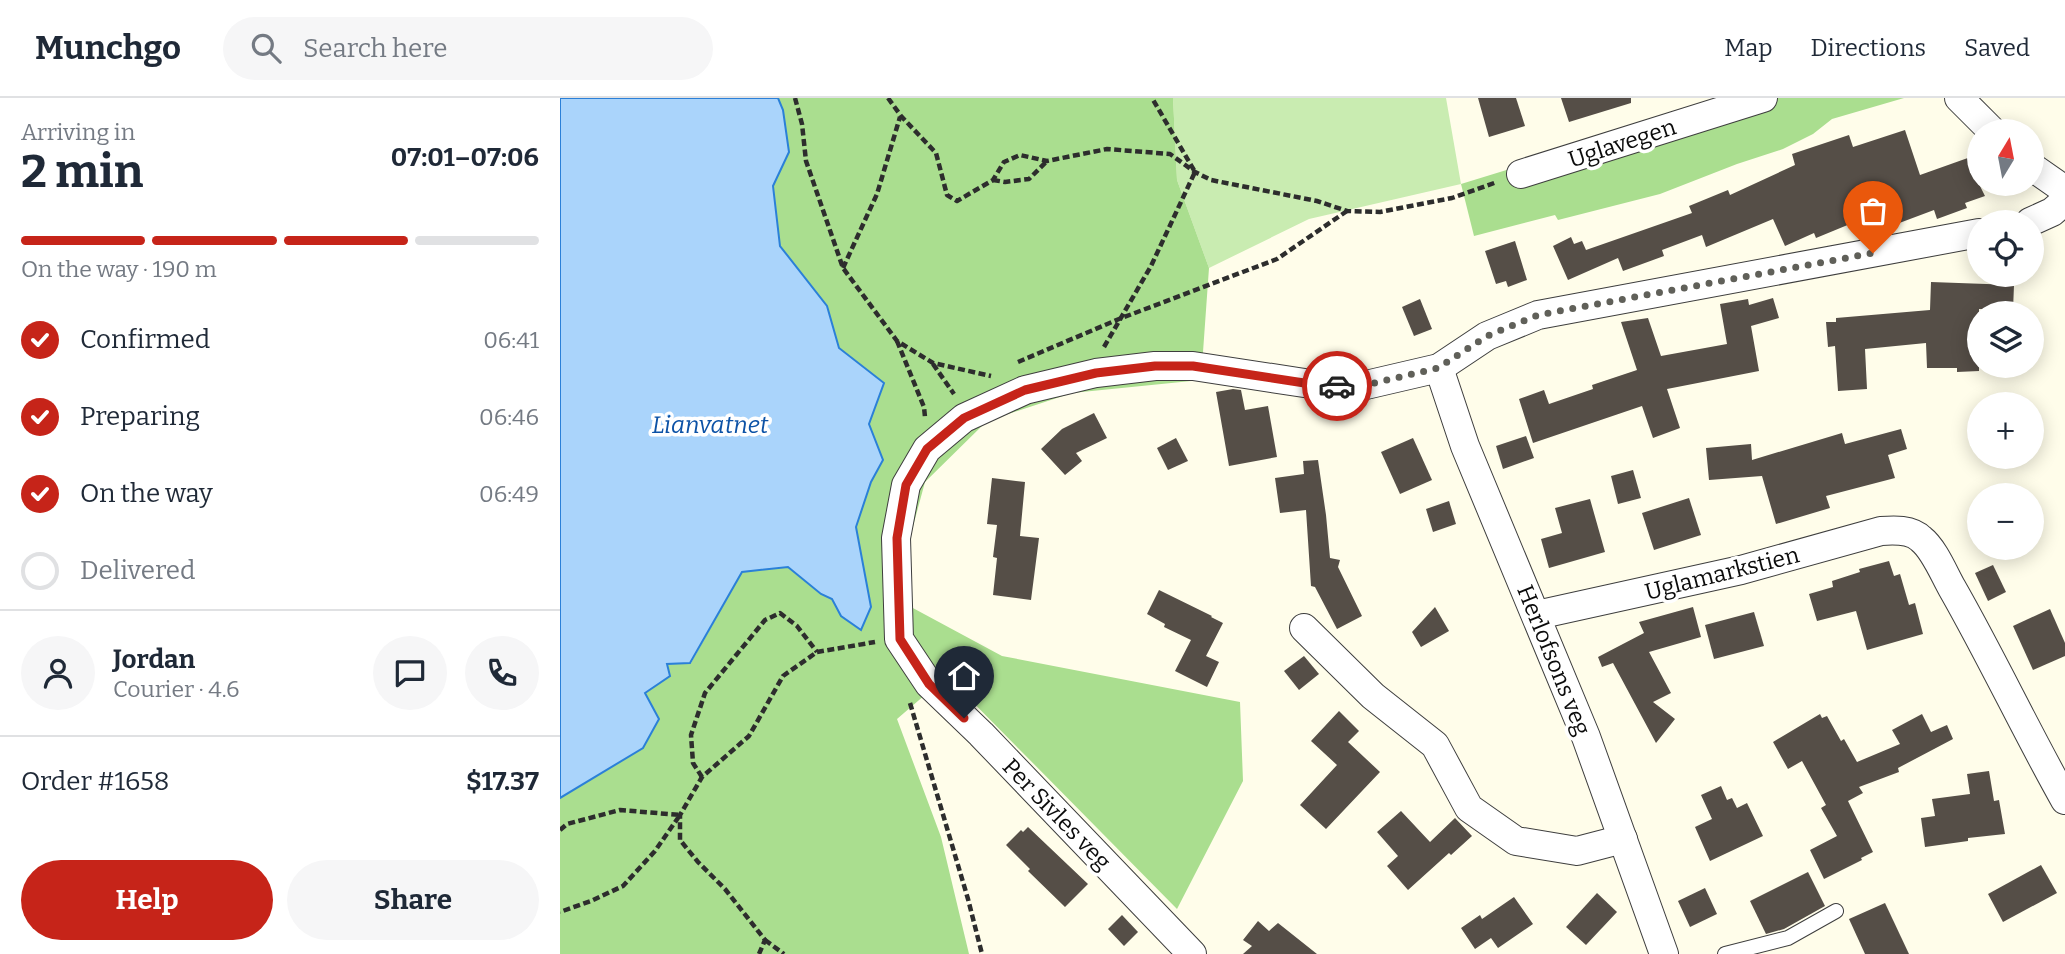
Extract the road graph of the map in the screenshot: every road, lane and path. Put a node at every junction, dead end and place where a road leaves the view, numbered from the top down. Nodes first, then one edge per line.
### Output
1 (795, 98) edge
2 (888, 98) edge
3 (1152, 98) edge
4 (1763, 98) edge
5 (1959, 98) edge
6 (901, 116) junction
7 (1980, 119) edge
8 (1047, 161) junction
9 (1195, 172) junction
10 (1521, 174) joint
11 (2044, 175) edge
12 (993, 180) junction
13 (2065, 190) edge
14 (2065, 201) edge
15 (1347, 211) junction
16 (2044, 216) edge
17 (1967, 235) edge
18 (843, 268) junction
19 (1119, 319) junction
20 (897, 341) junction
21 (933, 363) junction
22 (1012, 365) dead end
23 (1438, 368) junction
24 (1000, 370) dead end
25 (1096, 373) junction
26 (988, 375) junction
27 (1025, 390) junction
28 (924, 407) dead end
29 (964, 418) junction
30 (1537, 615) junction
31 (1304, 628) dead end
32 (900, 639) junction
33 (817, 652) junction
34 (908, 691) dead end
35 (702, 777) junction
36 (2065, 800) edge
37 (680, 815) junction
38 (560, 830) edge
39 (1623, 839) junction
40 (1836, 911) dead end
41 (560, 912) edge
42 (765, 940) junction
43 (759, 954) edge
44 (784, 954) edge
45 (982, 954) edge
46 (1192, 954) edge
47 (1664, 954) edge
48 (1725, 954) edge

1 - 18 path
2 - 6 path
3 - 9 path
4 - 10 street, Uglavegen
5 - 7 street
6 - 12 path
6 - 18 path
8 - 9 path
8 - 12 path
8 - 12 path
9 - 15 path
9 - 19 path
10 - 15 path
11 - 13 street
14 - 16 street
15 - 19 path
17 - 23 street
18 - 20 path
19 - 22 path
19 - 25 path
20 - 21 path
20 - 28 path
21 - 26 path
21 - 29 path
23 - 25 street
23 - 30 street, Herlofsons veg
24 - 26 path
25 - 27 street
26 - 27 path
27 - 29 street
29 - 32 street
30 - 36 street, Uglamarkstien
30 - 39 street, Herlofsons veg
31 - 39 street
32 - 33 path
32 - 46 street, Per Sivles veg
33 - 35 path
33 - 35 path
34 - 45 path
35 - 37 path
37 - 38 path
37 - 41 path
37 - 42 path
39 - 47 street, Herlofsons veg
40 - 48 lane
42 - 43 path
42 - 44 path

